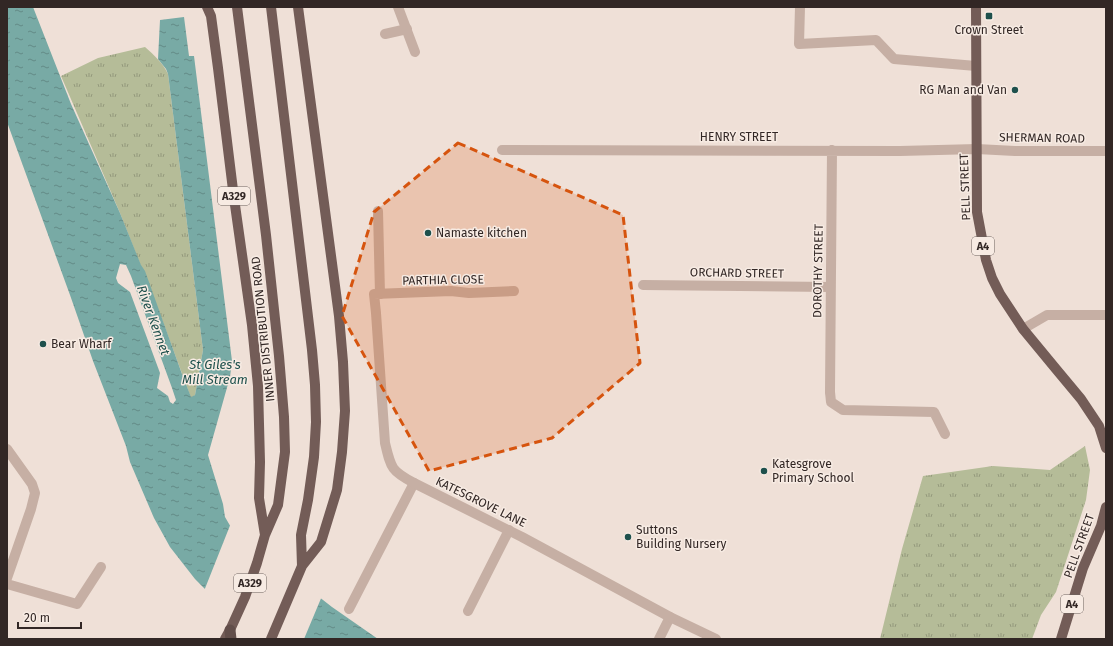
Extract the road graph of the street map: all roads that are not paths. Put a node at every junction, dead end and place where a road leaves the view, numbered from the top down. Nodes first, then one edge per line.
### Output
1 (207, 7) edge
2 (237, 7) edge
3 (271, 7) edge
4 (398, 7) edge
5 (800, 7) edge
6 (976, 7) edge
7 (299, 8) edge
8 (407, 29) junction
9 (385, 34) dead end
10 (415, 52) dead end
11 (976, 66) junction
12 (977, 149) junction
13 (502, 150) dead end
14 (832, 150) junction
15 (1106, 152) edge
16 (378, 211) dead end
17 (643, 285) dead end
18 (830, 287) junction
19 (514, 291) dead end
20 (377, 294) junction
21 (1106, 315) edge
22 (1023, 329) junction
23 (945, 434) dead end
24 (1106, 448) edge
25 (7, 449) edge
26 (414, 483) junction
27 (1106, 507) edge
28 (509, 530) junction
29 (265, 535) junction
30 (302, 566) junction
31 (101, 567) dead end
32 (7, 578) edge
33 (7, 584) edge
34 (349, 608) dead end
35 (468, 611) dead end
36 (670, 617) junction
37 (229, 636) edge
38 (271, 639) edge
39 (658, 639) edge
40 (716, 639) edge
41 (1061, 639) edge

1 - 29 main road, A329
2 - 29 main road, INNER DISTRIBUTION ROAD / A329
3 - 30 main road
4 - 8 street
5 - 11 street
6 - 11 main road, PELL STREET / A4
7 - 30 main road
8 - 9 street
8 - 10 street
11 - 12 main road, PELL STREET / A4
12 - 14 street, HENRY STREET
12 - 15 street, SHERMAN ROAD
12 - 22 main road, PELL STREET / A4
13 - 14 street, HENRY STREET
14 - 18 street, DOROTHY STREET
16 - 20 street, KATESGROVE LANE
17 - 18 street, ORCHARD STREET
18 - 23 street, DOROTHY STREET
19 - 20 street, PARTHIA CLOSE
20 - 26 street, KATESGROVE LANE
21 - 22 street
22 - 24 main road, PELL STREET / A4
25 - 32 street
26 - 28 street, KATESGROVE LANE
26 - 34 street
27 - 41 main road, PELL STREET / A4
28 - 35 street
28 - 36 street, KATESGROVE LANE
29 - 37 main road, INNER DISTRIBUTION ROAD / A329
30 - 38 main road
31 - 33 street
36 - 39 street
36 - 40 street, KATESGROVE LANE

